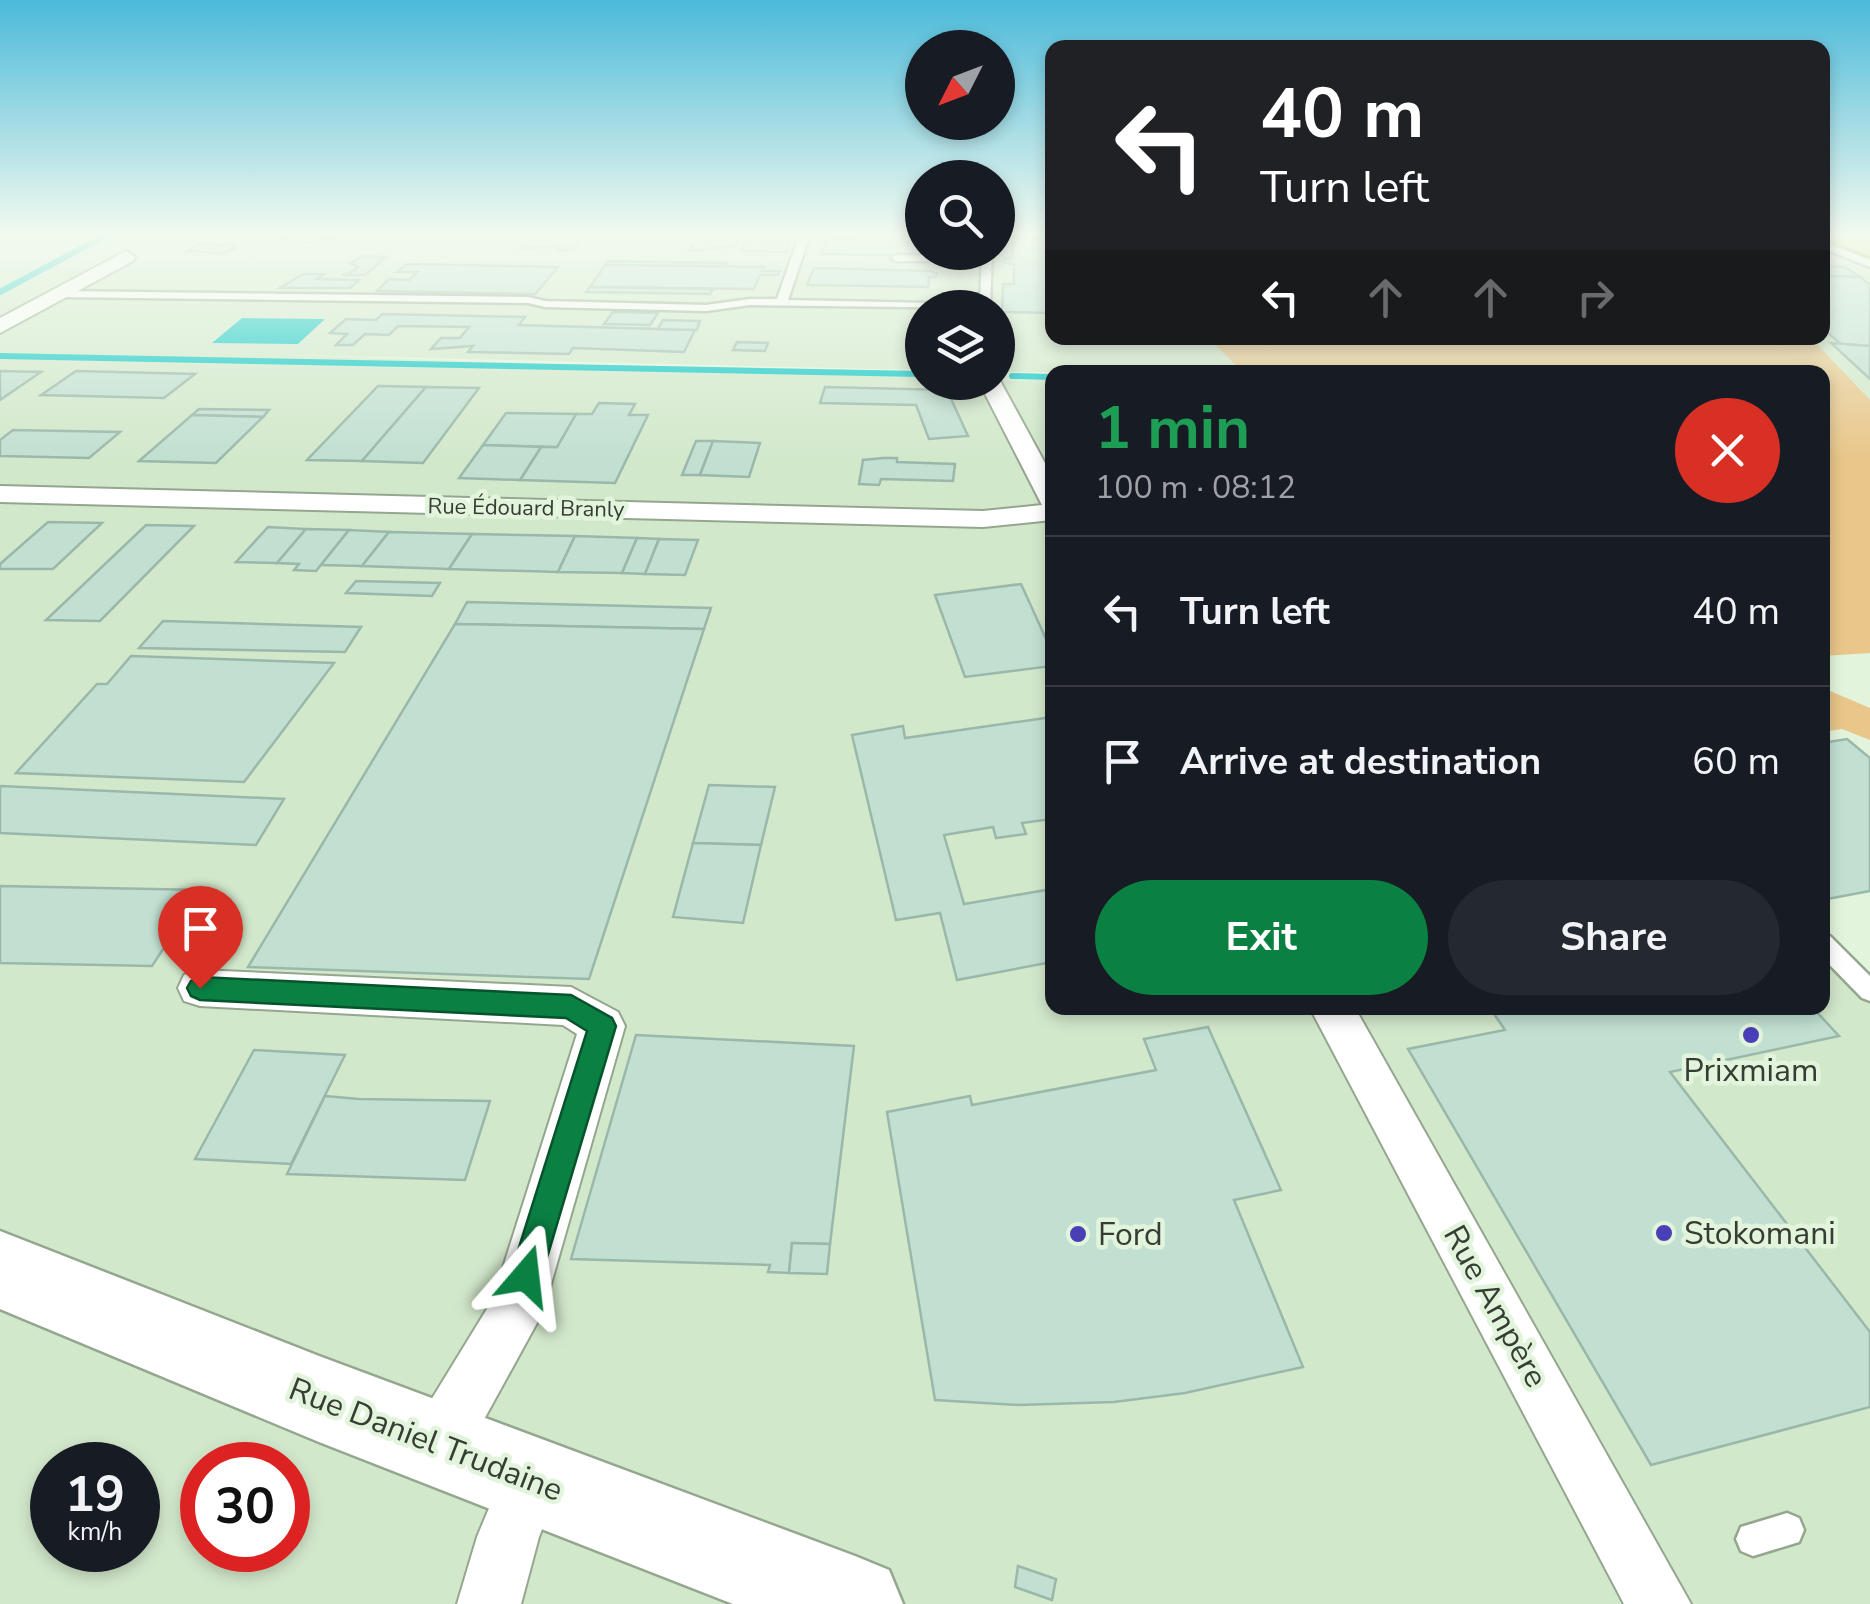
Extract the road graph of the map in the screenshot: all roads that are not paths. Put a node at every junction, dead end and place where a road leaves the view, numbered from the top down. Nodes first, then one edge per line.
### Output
1 (34, 309) edge
2 (409, 309) edge
3 (525, 309) edge
4 (0, 327) edge
5 (999, 400) edge
6 (1045, 487) edge
7 (0, 494) edge
8 (1045, 513) edge
9 (1832, 946) edge
10 (200, 988) dead end
11 (1870, 990) edge
12 (1336, 1015) edge
13 (0, 1270) edge
14 (438, 1444) junction
15 (530, 1479) junction
16 (1787, 1530) dead end
17 (1753, 1539) dead end
18 (490, 1604) edge
19 (855, 1604) edge
20 (1659, 1604) edge

1 - 4 street
2 - 3 lane
5 - 6 street
7 - 8 street, Rue Édouard Branly
9 - 11 lane
10 - 14 street
12 - 20 street, Rue Ampère
13 - 14 main road, Rue Daniel Trudaine
14 - 15 main road, Rue Daniel Trudaine
15 - 18 street
15 - 19 main road, Rue Daniel Trudaine
16 - 17 lane

